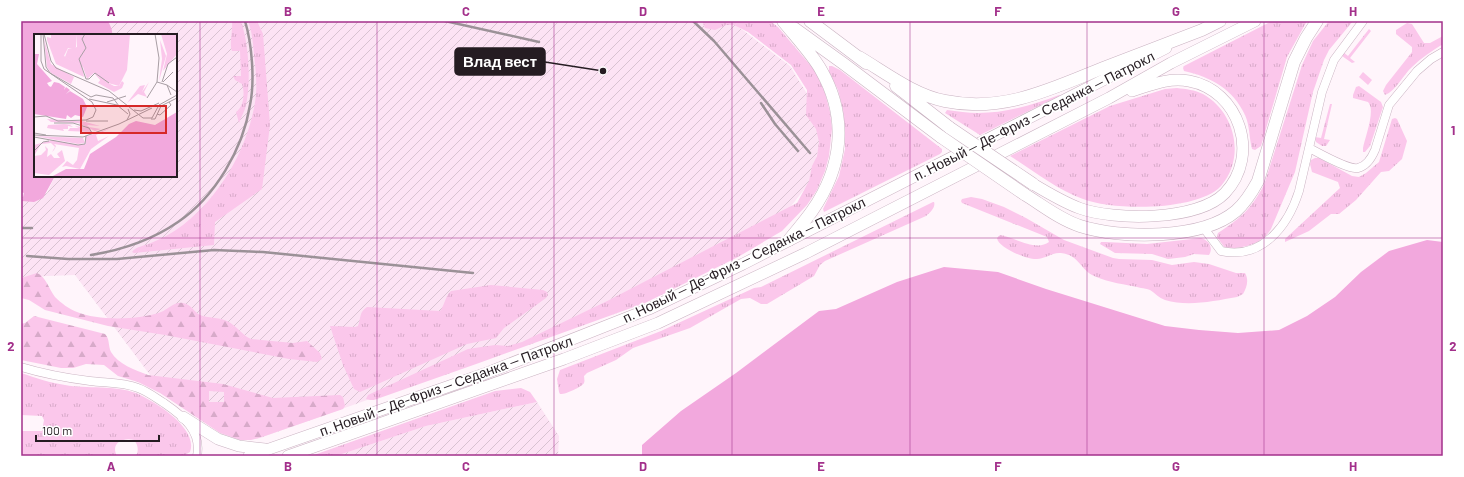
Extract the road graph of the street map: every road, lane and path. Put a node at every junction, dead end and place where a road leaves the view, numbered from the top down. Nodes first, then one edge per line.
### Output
1 (784, 21) edge
2 (810, 21) edge
3 (1220, 21) edge
4 (1255, 21) edge
5 (1317, 21) edge
6 (1363, 21) edge
7 (1202, 30) junction
8 (1443, 52) edge
9 (859, 58) junction
10 (1109, 98) junction
11 (1309, 148) junction
12 (1034, 184) joint
13 (1203, 227) junction
14 (789, 240) junction
15 (21, 367) edge
16 (183, 417) junction
17 (267, 450) junction
18 (197, 456) edge
19 (249, 456) edge
20 (288, 456) edge

1 - 13 highway, bridge
1 - 14 highway
2 - 9 highway
3 - 7 highway, п. Новый — Де-Фриз — Седанка — Патрокл
4 - 10 main road, п. Новый — Де-Фриз — Седанка — Патрокл
5 - 13 highway
6 - 11 street
7 - 9 highway
7 - 14 main road, п. Новый — Де-Фриз — Седанка — Патрокл
8 - 11 street
9 - 12 highway, bridge
10 - 12 main road
10 - 20 main road, п. Новый — Де-Фриз — Седанка — Патрокл
11 - 13 street
14 - 17 main road, п. Новый — Де-Фриз — Седанка — Патрокл
15 - 16 street
16 - 17 main road
16 - 18 street
17 - 19 main road, п. Новый — Де-Фриз — Седанка — Патрокл

